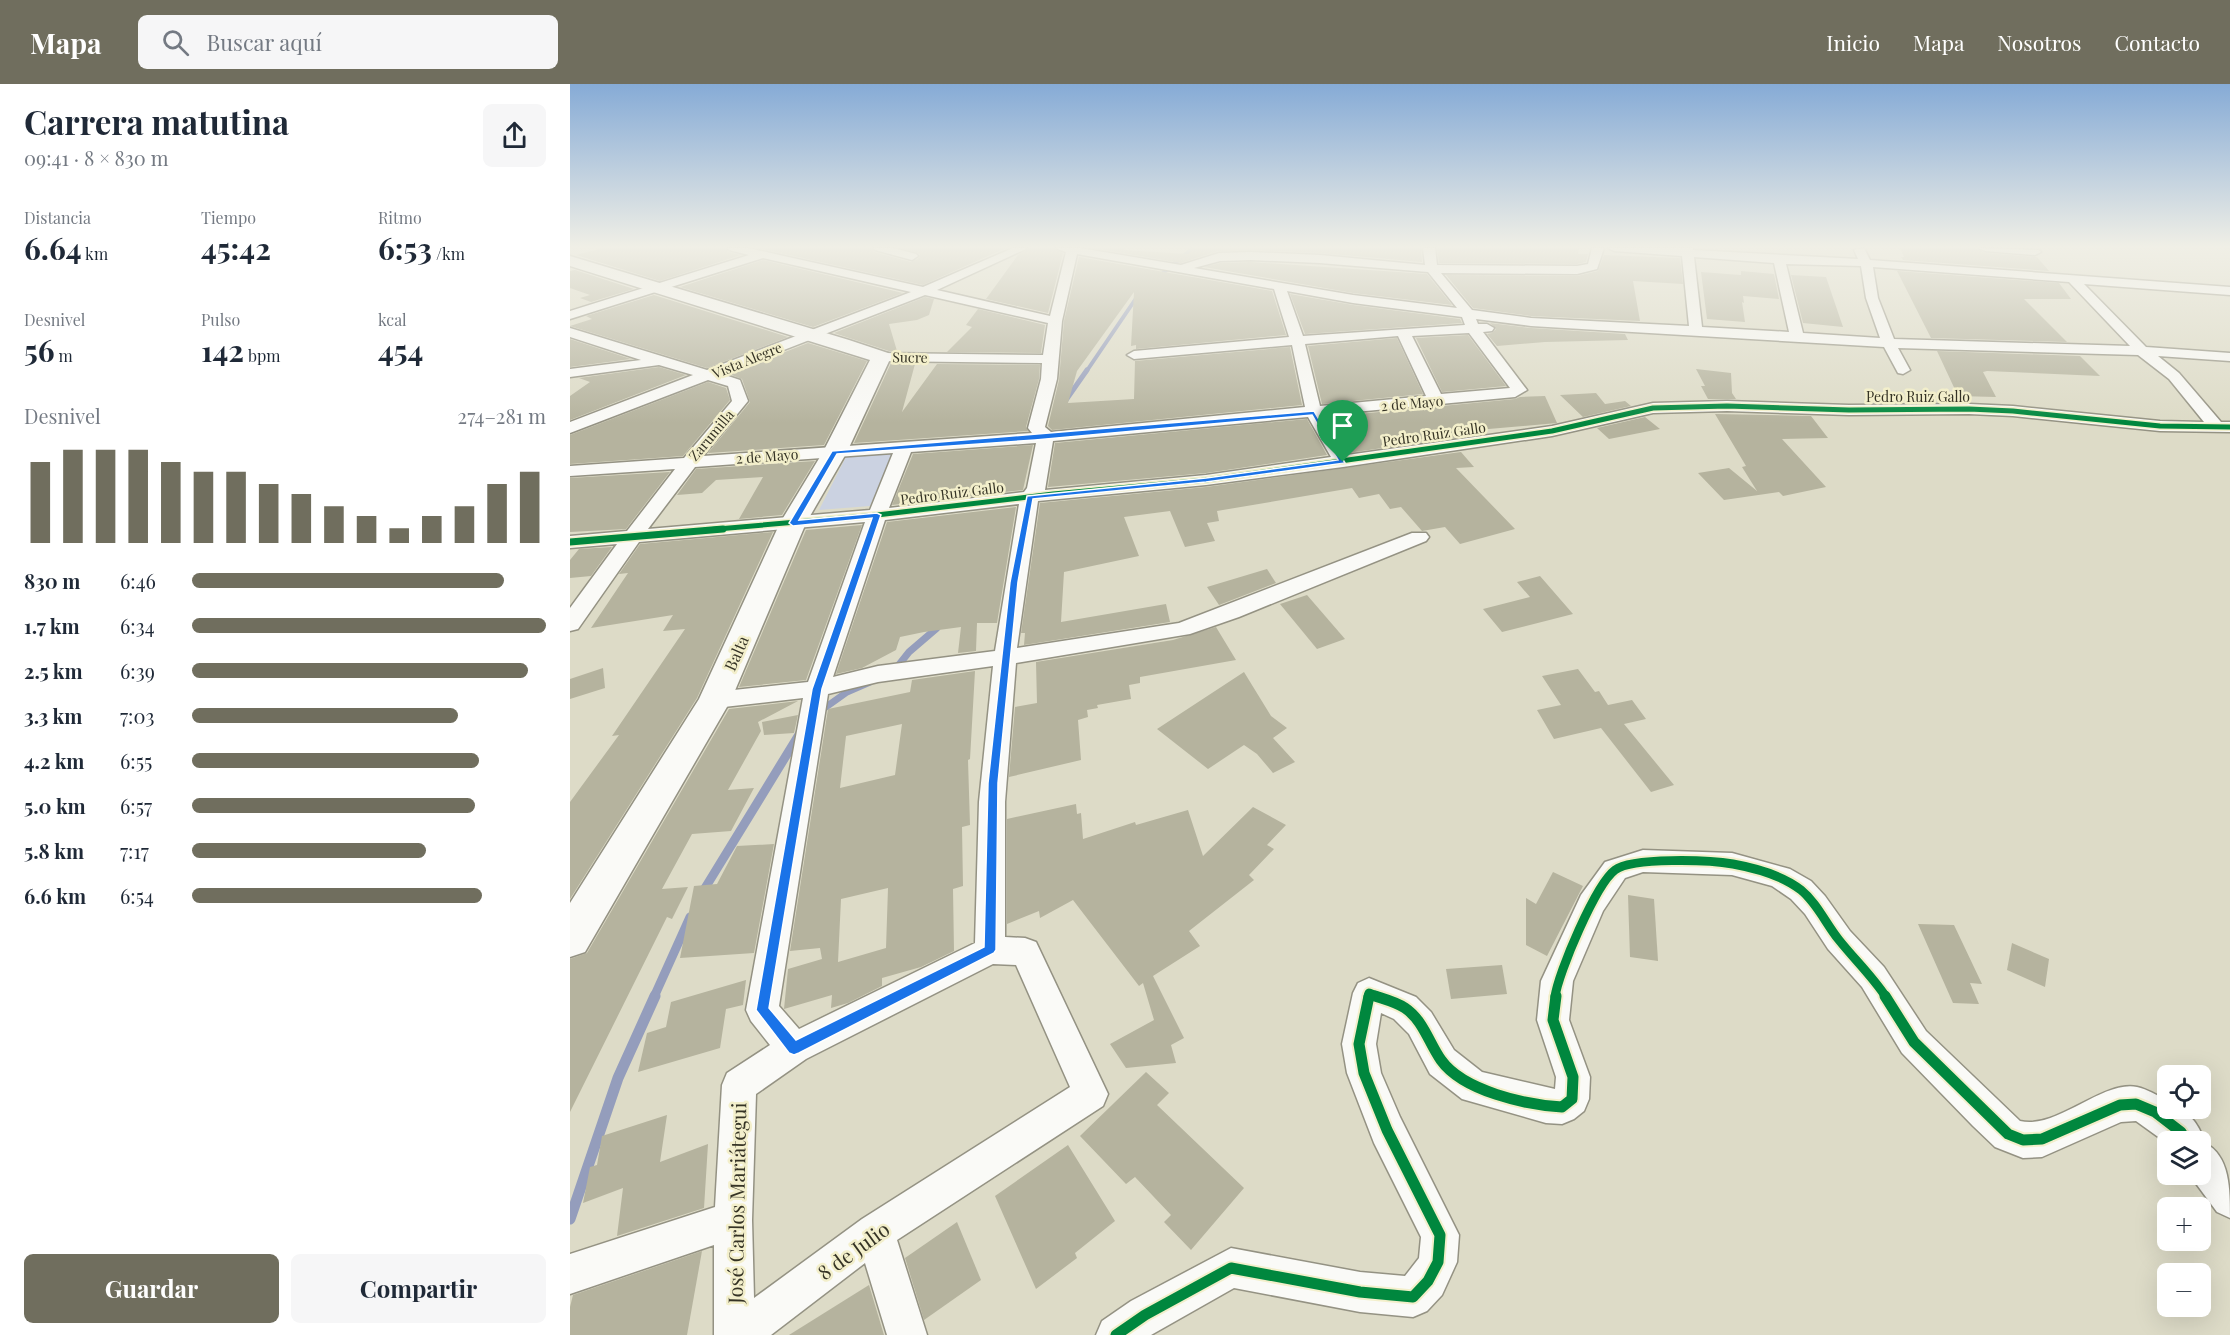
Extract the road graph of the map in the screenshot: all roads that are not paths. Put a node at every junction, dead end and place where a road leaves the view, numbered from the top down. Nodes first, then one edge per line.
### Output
1 (598, 306) edge
2 (716, 306) edge
3 (885, 306) edge
4 (992, 306) edge
5 (1057, 306) edge
6 (1286, 306) edge
7 (1410, 306) edge
8 (1462, 306) edge
9 (1693, 306) edge
10 (1790, 306) edge
11 (1875, 306) edge
12 (2099, 306) edge
13 (1468, 314) junction
14 (570, 315) edge
15 (1055, 321) junction
16 (1532, 322) junction
17 (1473, 329) junction
18 (1696, 331) junction
19 (570, 332) edge
20 (1403, 332) junction
21 (814, 334) junction
22 (1797, 337) junction
23 (1298, 342) junction
24 (1889, 343) junction
25 (2142, 351) junction
26 (1134, 355) dead end
27 (881, 357) junction
28 (2230, 357) edge
29 (1049, 358) junction
30 (667, 362) junction
31 (1903, 370) dead end
32 (570, 373) edge
33 (711, 375) junction
34 (1437, 401) junction
35 (1314, 413) junction
36 (2222, 426) edge
37 (570, 428) edge
38 (1043, 435) junction
39 (904, 447) junction
40 (835, 452) junction
41 (688, 462) junction
42 (1343, 462) junction
43 (570, 471) edge
44 (1029, 498) junction
45 (877, 515) junction
46 (793, 523) junction
47 (631, 536) junction
48 (1419, 537) dead end
49 (570, 542) edge
50 (570, 624) edge
51 (1005, 657) junction
52 (817, 689) junction
53 (716, 700) junction
54 (570, 939) edge
55 (990, 950) junction
56 (794, 1048) junction
57 (2180, 1131) edge
58 (2211, 1174) edge
59 (2230, 1199) edge
60 (732, 1220) junction
61 (875, 1232) junction
62 (577, 1272) edge
63 (736, 1335) edge
64 (908, 1335) edge
65 (1116, 1335) edge

1 - 14 street
2 - 21 street, Sucre
3 - 21 street, Vista Alegre
4 - 15 street
5 - 15 street
6 - 23 street
7 - 13 street
8 - 13 street
9 - 18 street
10 - 22 street
11 - 24 street
12 - 25 street
13 - 16 street
13 - 17 street
15 - 29 street
16 - 17 street
16 - 18 street
17 - 20 street
17 - 34 street, 2 de Mayo
18 - 22 street
19 - 30 street, Zarumilla
20 - 23 street
20 - 34 street
21 - 27 street, Sucre
21 - 33 street, Vista Alegre
22 - 24 street
23 - 26 street
23 - 35 street
24 - 25 street
24 - 31 street
25 - 28 street
25 - 36 street
27 - 29 street, Sucre
27 - 40 street, Balta
29 - 38 street
30 - 32 street
30 - 33 street, Zarumilla
33 - 37 street, Vista Alegre
33 - 41 street, Zarumilla
34 - 35 street, 2 de Mayo
35 - 38 street, 2 de Mayo
35 - 42 street
36 - 42 street, Pedro Ruiz Gallo
38 - 39 street, 2 de Mayo
38 - 44 street
39 - 40 street, 2 de Mayo
39 - 45 street
40 - 41 street, 2 de Mayo
40 - 46 street, Balta
41 - 43 street, 2 de Mayo
41 - 47 street, Zarumilla
42 - 44 street, Pedro Ruiz Gallo
44 - 45 street, Pedro Ruiz Gallo
44 - 51 street
45 - 46 street, Pedro Ruiz Gallo
45 - 52 street
46 - 47 street, Pedro Ruiz Gallo
46 - 53 street, Balta
47 - 49 street, Pedro Ruiz Gallo
47 - 50 street, Zarumilla
48 - 51 street
51 - 52 street
51 - 55 street
52 - 53 street
52 - 56 street
53 - 54 street, Balta
55 - 56 street
55 - 61 street, 8 de Julio
56 - 60 street, José Carlos Mariátegui
57 - 65 street
58 - 59 street
60 - 62 street
60 - 63 street, José Carlos Mariátegui
61 - 63 street, 8 de Julio
61 - 64 street

